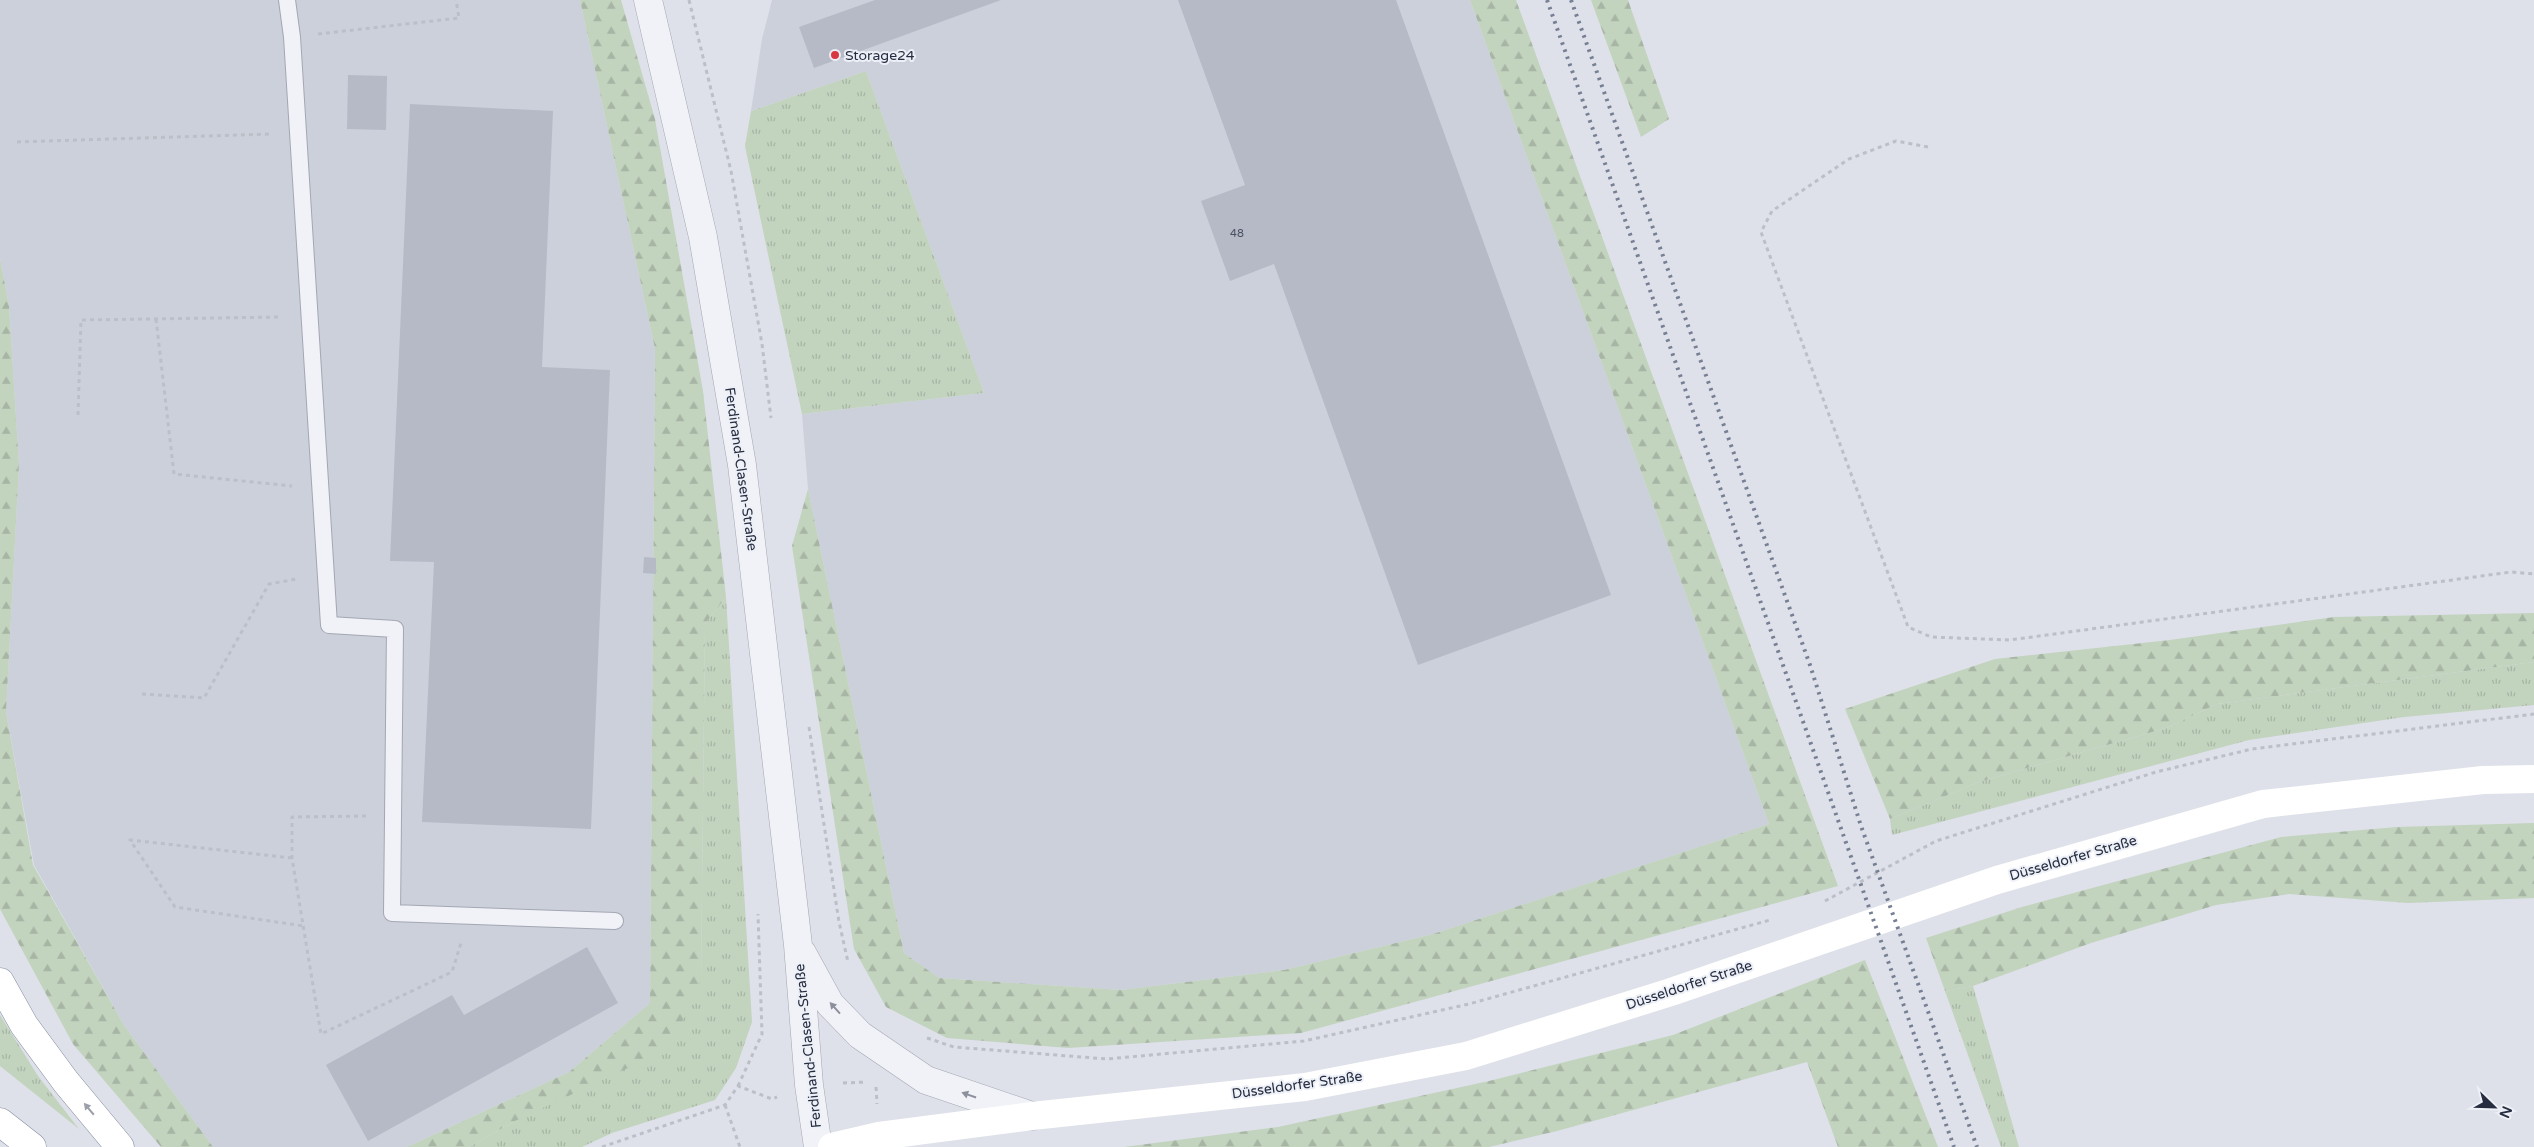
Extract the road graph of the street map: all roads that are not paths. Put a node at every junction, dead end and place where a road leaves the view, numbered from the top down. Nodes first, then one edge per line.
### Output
1 (287, 0) edge
2 (648, 0) edge
3 (2534, 779) edge
4 (615, 921) dead end
5 (798, 945) junction
6 (0, 982) edge
7 (1032, 1116) junction
8 (0, 1122) edge
9 (32, 1147) edge
10 (120, 1147) edge
11 (818, 1147) edge
12 (832, 1147) edge

1 - 4 lane
2 - 5 street, Ferdinand-Clasen-Straße
3 - 7 main road, Düsseldorfer Straße
7 -> 5 street, Ferdinand-Clasen-Straße
5 - 11 street, Ferdinand-Clasen-Straße
10 -> 6 main road
7 - 12 main road, Düsseldorfer Straße
8 - 9 main road

